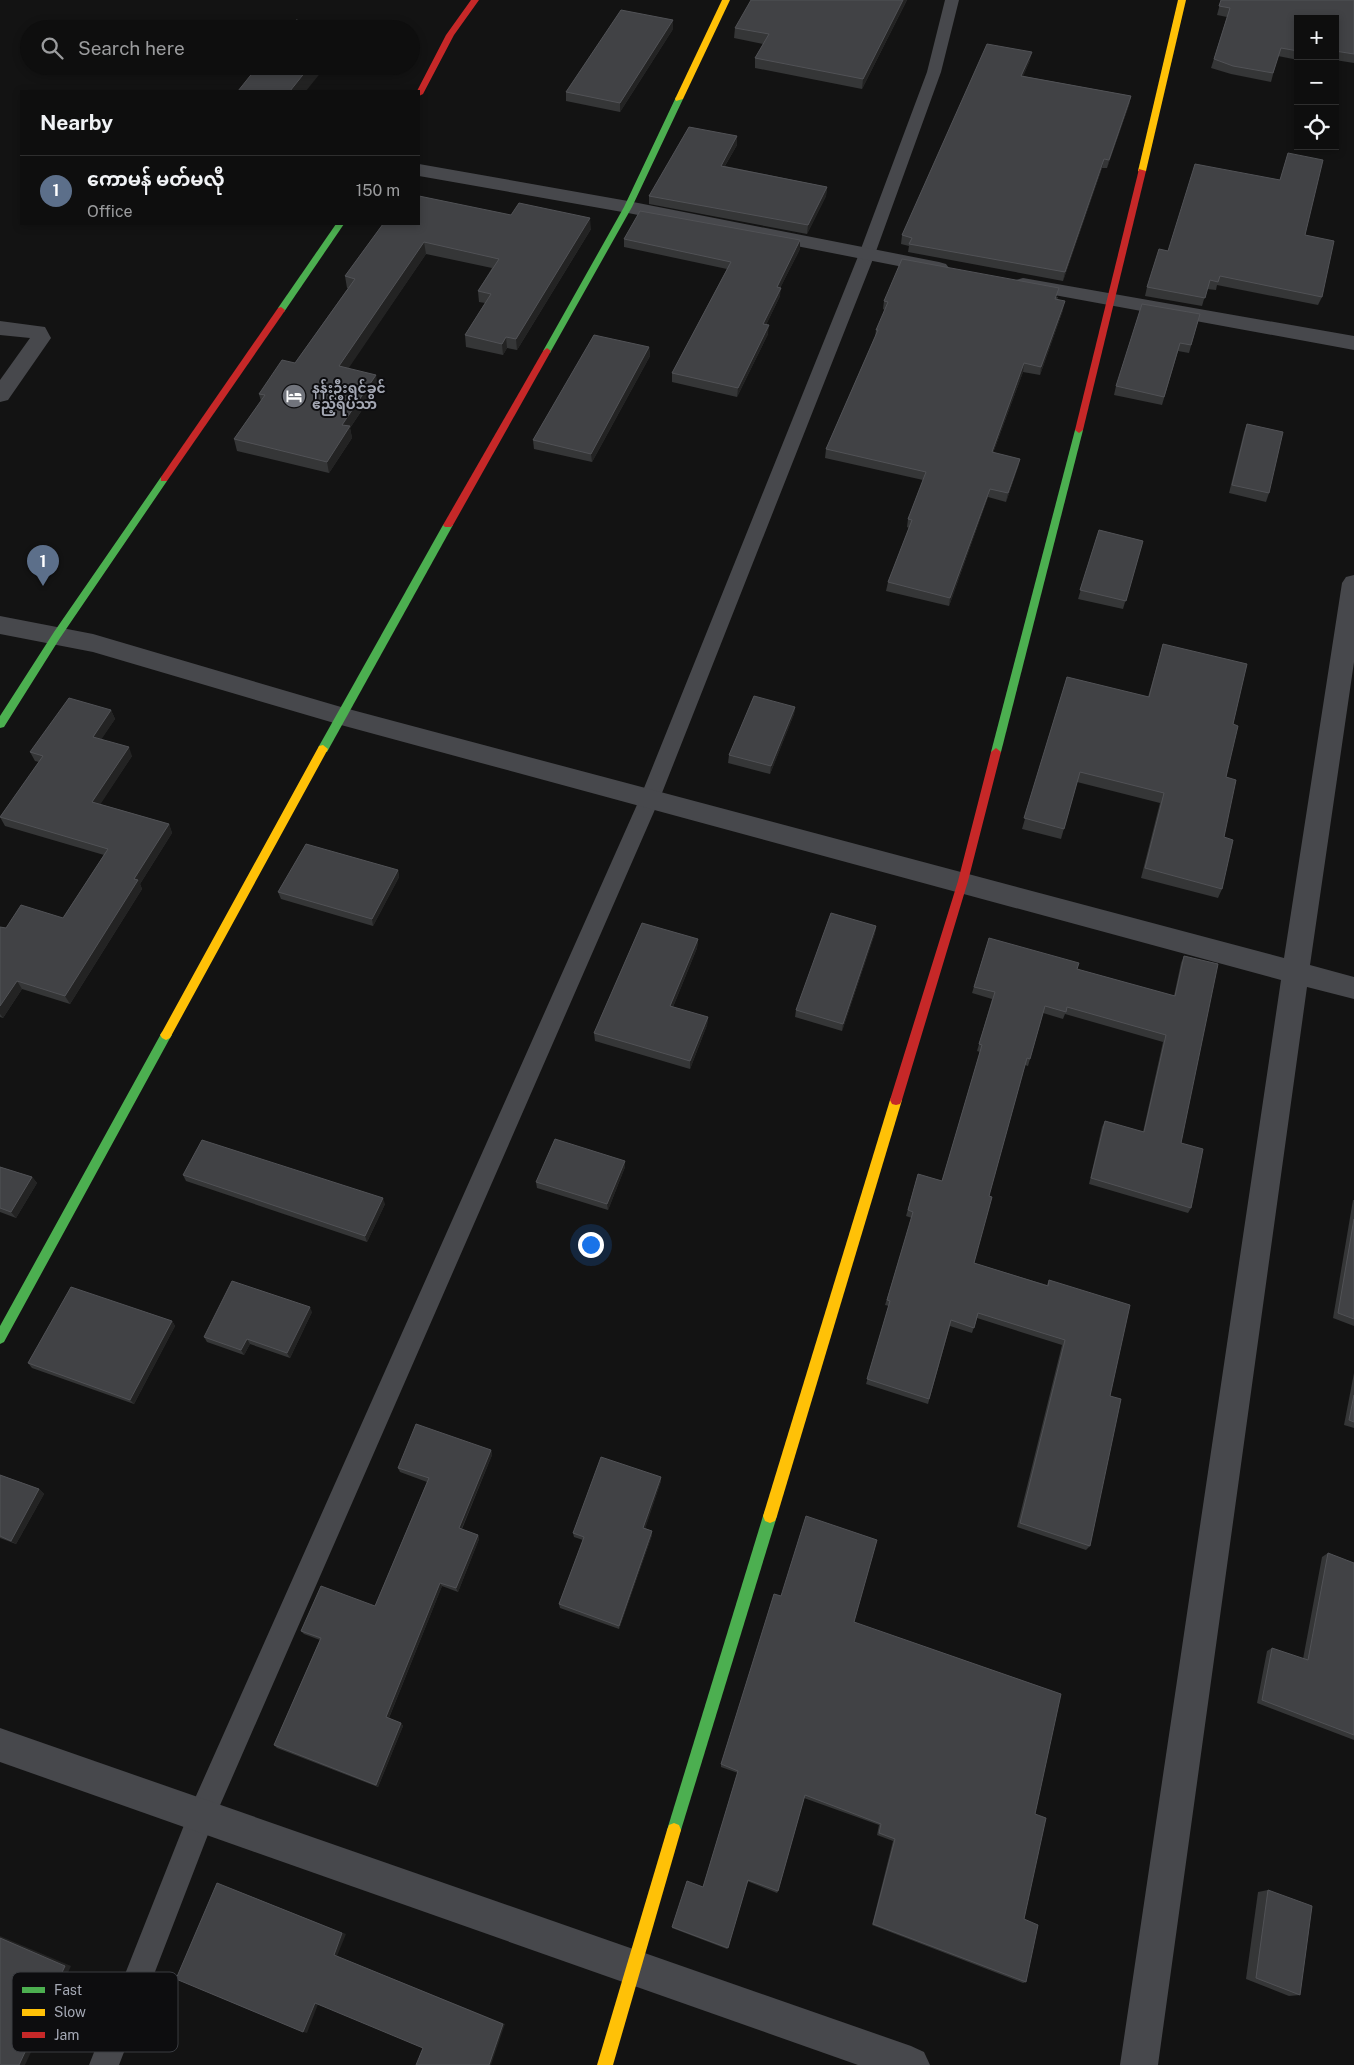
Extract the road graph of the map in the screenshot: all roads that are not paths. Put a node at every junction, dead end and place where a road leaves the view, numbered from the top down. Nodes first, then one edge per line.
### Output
1 (475, 0) edge
2 (726, 0) edge
3 (952, 0) edge
4 (1182, 0) edge
5 (420, 92) edge
6 (420, 170) edge
7 (628, 207) junction
8 (339, 225) edge
9 (867, 254) junction
10 (955, 271) edge
11 (1004, 280) edge
12 (1112, 301) junction
13 (0, 328) edge
14 (1354, 344) edge
15 (0, 395) edge
16 (1354, 583) edge
17 (0, 626) edge
18 (57, 636) junction
19 (340, 716) junction
20 (0, 724) edge
21 (650, 798) junction
22 (963, 882) junction
23 (1295, 974) junction
24 (1354, 988) edge
25 (0, 1338) edge
26 (0, 1745) edge
27 (202, 1815) junction
28 (633, 1966) junction
29 (140, 1972) edge
30 (109, 2052) edge
31 (104, 2065) edge
32 (605, 2065) edge
33 (911, 2065) edge
34 (1139, 2065) edge

1 - 5 street
2 - 7 street
3 - 9 lane
4 - 12 street
6 - 7 street
7 - 9 street
7 - 19 street
8 - 18 street
9 - 10 street
9 - 21 lane
11 - 12 street
12 - 14 street
12 - 22 street
13 - 15 street
16 - 23 street
17 - 18 street
18 - 19 street
18 - 20 street
19 - 21 street
19 - 25 street
21 - 22 street
21 - 27 lane
22 - 23 street
22 - 28 street
23 - 24 street
23 - 34 street
26 - 27 street
27 - 28 street
27 - 29 lane
28 - 32 street
28 - 33 street
30 - 31 lane

